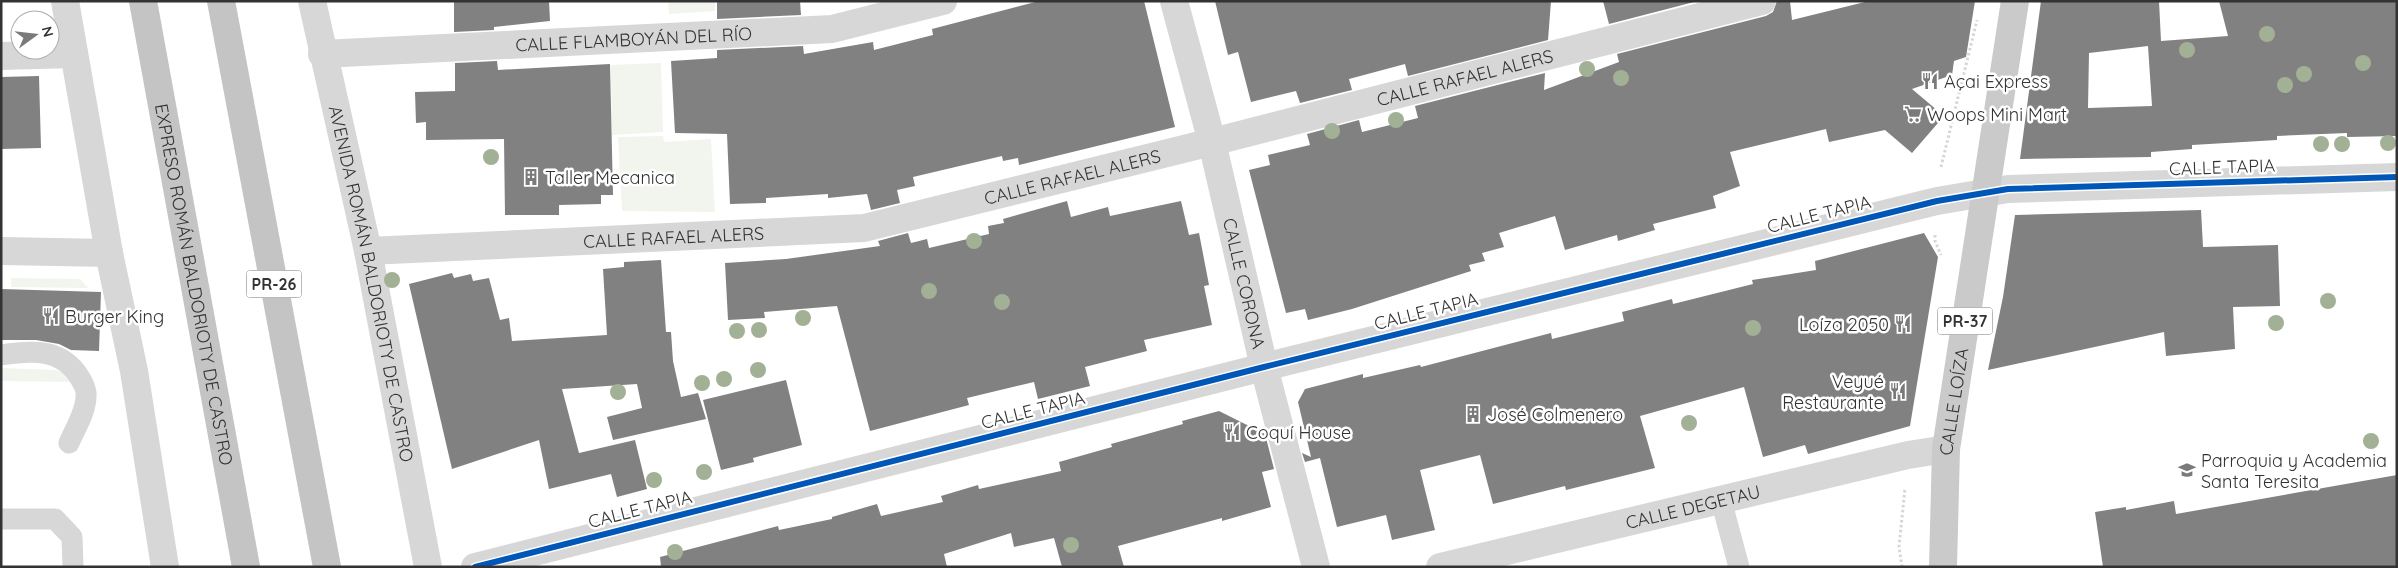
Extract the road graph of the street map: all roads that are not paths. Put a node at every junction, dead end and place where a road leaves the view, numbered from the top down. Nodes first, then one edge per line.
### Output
1 (65, 1) edge
2 (142, 1) edge
3 (221, 1) edge
4 (312, 1) edge
5 (943, 1) edge
6 (1174, 1) edge
7 (1762, 1) edge
8 (2015, 1) edge
9 (74, 54) junction
10 (322, 54) junction
11 (1, 56) edge
12 (1212, 142) junction
13 (2397, 177) edge
14 (1984, 193) junction
15 (1, 251) edge
16 (368, 251) junction
17 (109, 253) junction
18 (1, 356) edge
19 (1264, 366) junction
20 (69, 443) dead end
21 (1946, 449) junction
22 (1721, 500) junction
23 (1, 519) edge
24 (73, 567) edge
25 (165, 567) edge
26 (246, 567) edge
27 (327, 567) edge
28 (428, 567) edge
29 (475, 567) edge
30 (1316, 567) edge
31 (1440, 567) edge
32 (1739, 567) edge
33 (1943, 567) edge

1 - 9 street
2 - 26 highway, EXPRESO ROMÁN BALDORIOTY DE CASTRO
3 - 27 highway, PR-26
4 - 10 street, AVENIDA ROMÁN BALDORIOTY DE CASTRO
5 - 10 street, CALLE FLAMBOYÁN DEL RÍO
6 - 12 street, CALLE CORONA
7 - 12 street, CALLE RAFAEL ALERS
8 - 14 main road, CALLE LOÍZA / PR-37
9 - 11 street
9 - 17 street
10 - 16 street, AVENIDA ROMÁN BALDORIOTY DE CASTRO
12 - 16 street, CALLE RAFAEL ALERS
12 - 19 street, CALLE CORONA
13 - 14 street, CALLE TAPIA
14 - 19 street, CALLE TAPIA
14 - 21 main road, CALLE LOÍZA / PR-37
15 - 17 street
16 - 28 street, AVENIDA ROMÁN BALDORIOTY DE CASTRO
17 - 25 street
18 - 20 lane
19 - 29 street, CALLE TAPIA
19 - 30 street, CALLE CORONA
21 - 22 street, CALLE DEGETAU
21 - 33 main road, CALLE LOÍZA / PR-37
22 - 31 street, CALLE DEGETAU
22 - 32 lane
23 - 24 lane

